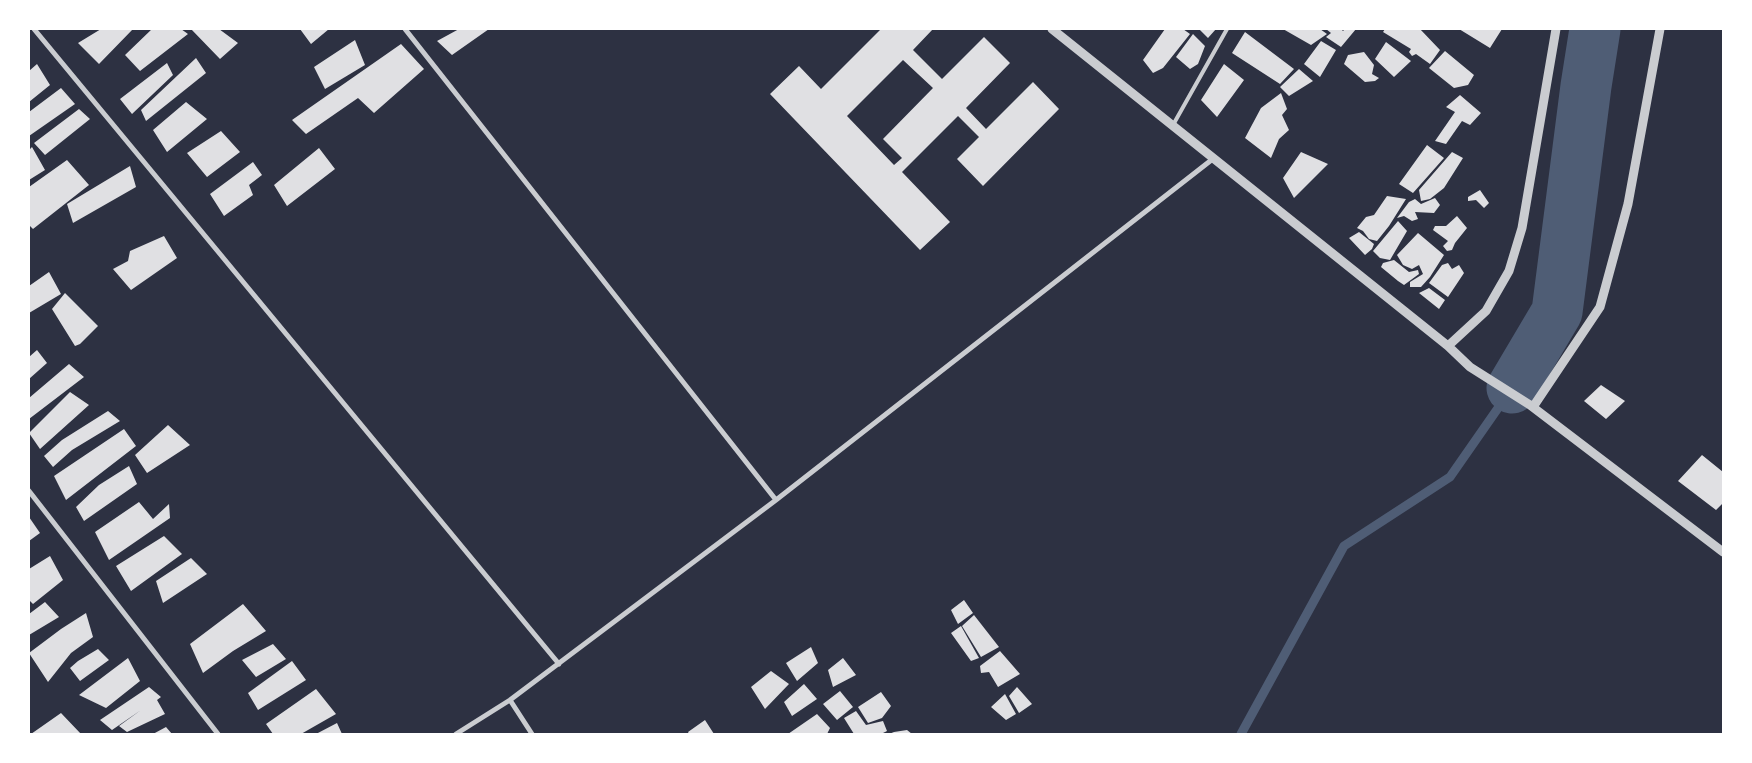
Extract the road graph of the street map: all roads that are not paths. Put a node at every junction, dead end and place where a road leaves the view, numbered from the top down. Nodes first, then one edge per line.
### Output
1 (34, 29) edge
2 (405, 29) edge
3 (1052, 29) edge
4 (1227, 29) edge
5 (1556, 29) edge
6 (1660, 29) edge
7 (1173, 125) junction
8 (1214, 158) junction
9 (1448, 346) junction
10 (1532, 406) junction
11 (29, 491) edge
12 (776, 500) junction
13 (1723, 552) edge
14 (559, 664) junction
15 (510, 700) junction
16 (218, 734) edge
17 (456, 734) edge
18 (532, 734) edge

1 - 14 street
2 - 12 street
3 - 7 street
4 - 7 lane
5 - 9 street
6 - 10 street
7 - 8 street
8 - 9 street
8 - 12 street
9 - 10 street
10 - 13 street
11 - 16 street
12 - 14 street
14 - 15 street
15 - 17 street
15 - 18 street

